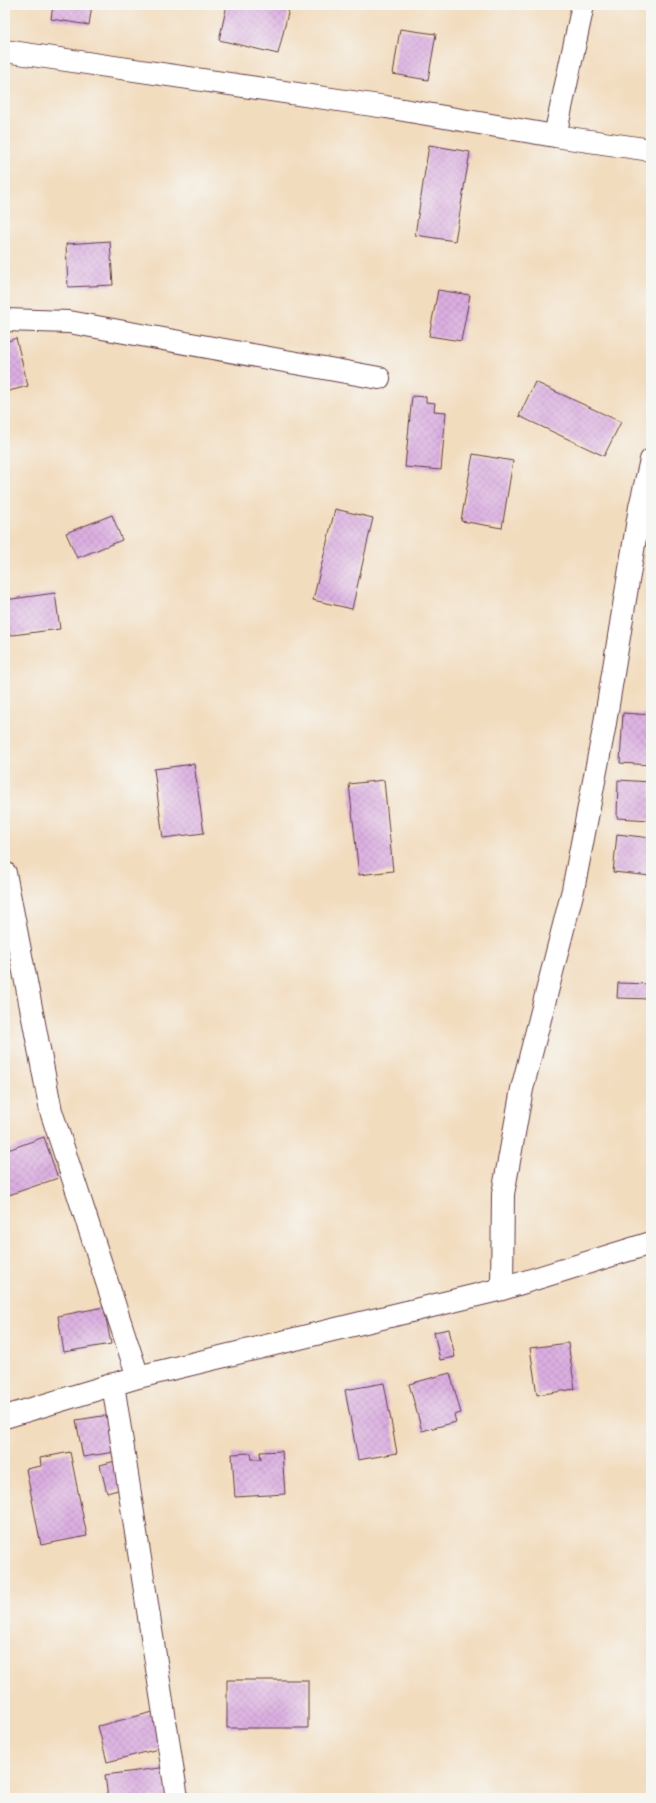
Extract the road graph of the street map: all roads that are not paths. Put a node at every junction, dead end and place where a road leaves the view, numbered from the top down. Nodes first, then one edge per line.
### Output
1 (583, 5) edge
2 (5, 50) edge
3 (555, 136) junction
4 (651, 150) edge
5 (5, 320) edge
6 (380, 378) dead end
7 (651, 460) edge
8 (5, 873) edge
9 (651, 1243) edge
10 (502, 1289) junction
11 (138, 1377) junction
12 (113, 1384) junction
13 (5, 1417) edge
14 (177, 1798) edge

1 - 3 street
2 - 3 street
3 - 4 street
5 - 6 street
7 - 10 street
8 - 11 street
9 - 10 street
10 - 11 street
11 - 12 street
12 - 13 street
12 - 14 street

